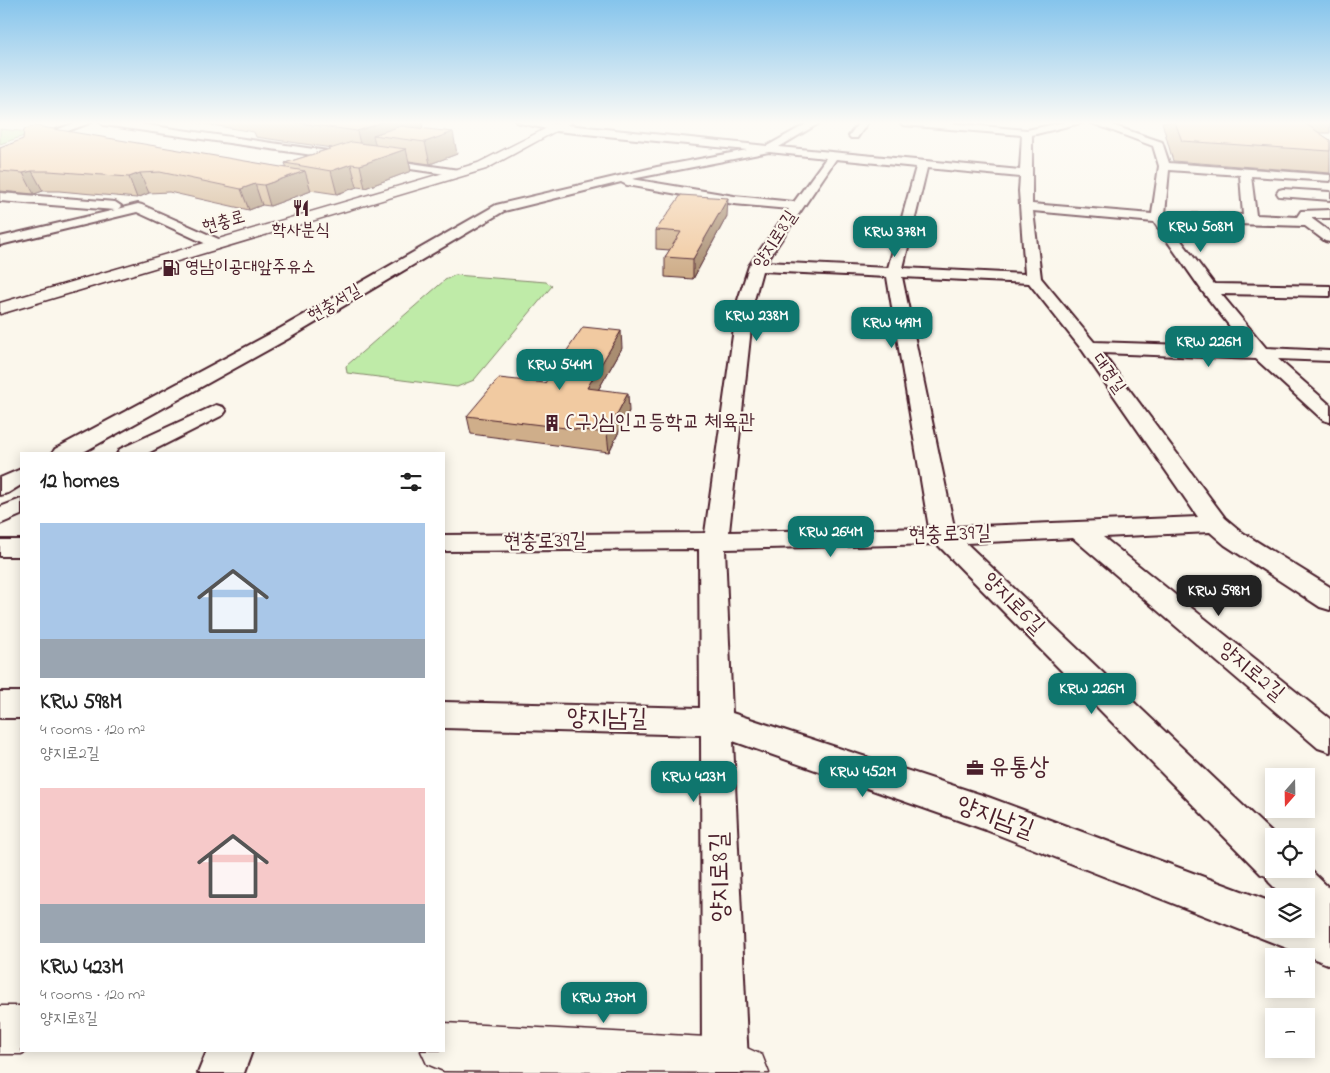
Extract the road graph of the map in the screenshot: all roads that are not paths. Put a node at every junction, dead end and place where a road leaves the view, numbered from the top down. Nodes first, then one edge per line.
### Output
1 (453, 172) edge
2 (462, 172) edge
3 (648, 172) edge
4 (821, 172) edge
5 (920, 172) edge
6 (1003, 172) edge
7 (1163, 172) edge
8 (1245, 172) edge
9 (1246, 172) edge
10 (459, 173) junction
11 (1025, 174) joint
12 (1330, 178) edge
13 (617, 180) junction
14 (1274, 192) dead end
15 (1330, 196) edge
16 (0, 197) edge
17 (797, 206) junction
18 (1027, 207) junction
19 (138, 208) junction
20 (1330, 214) edge
21 (1158, 218) junction
22 (1250, 219) junction
23 (1309, 222) junction
24 (1330, 238) edge
25 (0, 241) edge
26 (218, 244) junction
27 (756, 266) junction
28 (894, 273) junction
29 (1033, 279) junction
30 (1209, 289) junction
31 (1330, 291) edge
32 (0, 309) edge
33 (1089, 347) junction
34 (1260, 353) junction
35 (1330, 356) edge
36 (216, 411) dead end
37 (1330, 416) edge
38 (67, 452) edge
39 (132, 452) edge
40 (20, 477) edge
41 (0, 488) edge
42 (20, 506) edge
43 (0, 516) edge
44 (1216, 524) junction
45 (1079, 530) junction
46 (944, 536) junction
47 (714, 541) junction
48 (445, 543) edge
49 (0, 548) edge
50 (20, 548) edge
51 (1330, 600) edge
52 (0, 705) edge
53 (20, 705) edge
54 (445, 715) edge
55 (717, 722) junction
56 (1330, 738) edge
57 (1265, 852) edge
58 (1291, 878) edge
59 (1330, 916) edge
60 (1265, 921) edge
61 (1312, 938) edge
62 (1330, 945) edge
63 (0, 1030) edge
64 (20, 1030) edge
65 (445, 1047) edge
66 (230, 1052) edge
67 (734, 1068) edge
68 (221, 1073) edge

1 - 10 street
2 - 10 main road, 현충로
3 - 13 street, 현충서길
4 - 17 street, 양지로8길
5 - 28 street
6 - 11 street
7 - 21 street
8 - 22 street
9 - 12 street
10 - 26 main road, 현충로
11 - 18 street
13 - 17 street, 현충서길
13 - 38 street, 현충서길
14 - 15 street
16 - 19 street
17 - 27 street, 양지로8길
18 - 21 street
18 - 29 street
19 - 25 street
19 - 26 street
20 - 23 street
21 - 22 street
21 - 30 street
22 - 23 street
23 - 24 street
26 - 32 main road, 현충로
27 - 28 street
27 - 47 street, 양지로8길
28 - 29 street
28 - 46 street
29 - 33 street, 대경길
30 - 31 street
30 - 34 street
33 - 34 street
33 - 44 street, 대경길
34 - 35 street
34 - 37 street
36 - 39 street
40 - 41 street
42 - 43 street
44 - 45 street, 현충로39길
44 - 51 street, 대경길
45 - 46 street, 현충로39길
45 - 56 street, 양지로2길
46 - 47 street, 현충로39길
46 - 57 street, 양지로6길
47 - 48 street, 현충로39길
47 - 55 street, 양지로8길
49 - 50 street
52 - 53 street
54 - 55 street, 양지남길
55 - 60 street, 양지남길
55 - 67 street, 양지로8길
58 - 59 street
61 - 62 street
63 - 64 main road
65 - 67 main road
66 - 68 street

